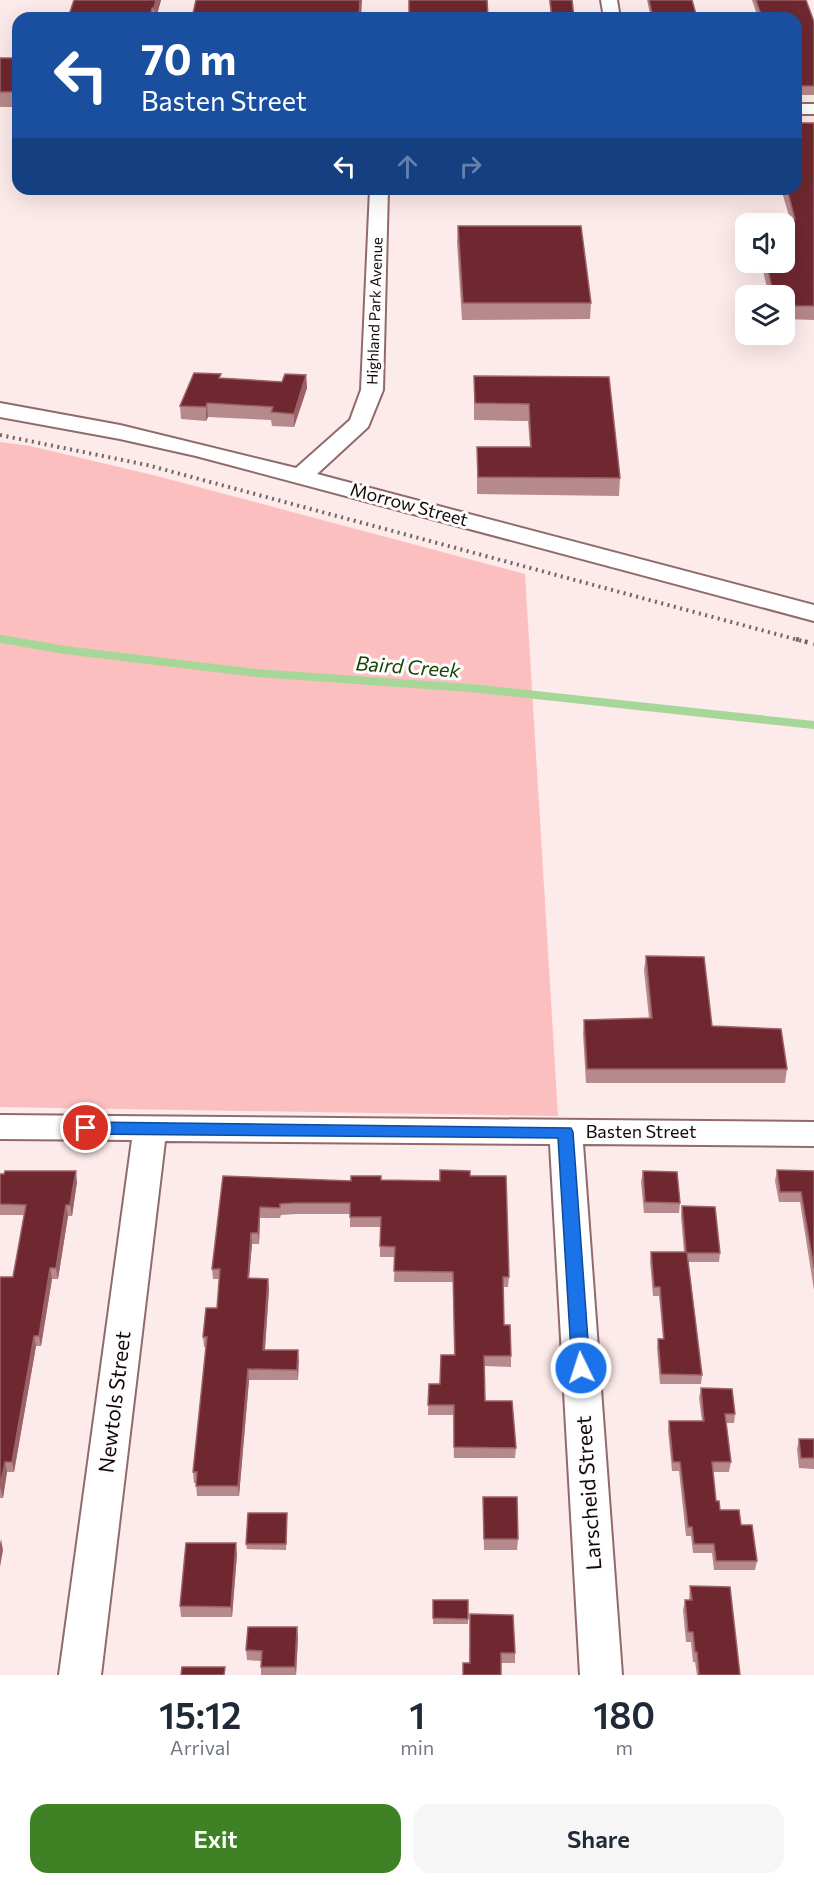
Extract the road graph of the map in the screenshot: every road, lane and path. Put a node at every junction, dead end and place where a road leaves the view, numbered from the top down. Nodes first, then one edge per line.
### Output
1 (379, 195) edge
2 (0, 411) edge
3 (301, 476) junction
4 (814, 613) edge
5 (0, 1127) edge
6 (150, 1128) junction
7 (566, 1132) junction
8 (814, 1134) edge
9 (80, 1675) edge
10 (600, 1675) edge

1 - 3 street, Highland Park Avenue
2 - 3 street, Morrow Street
3 - 4 street, Morrow Street
5 - 6 street, Basten Street
6 - 7 street, Basten Street
6 - 9 street, Newtols Street
7 - 8 street, Basten Street
7 - 10 street, Larscheid Street

